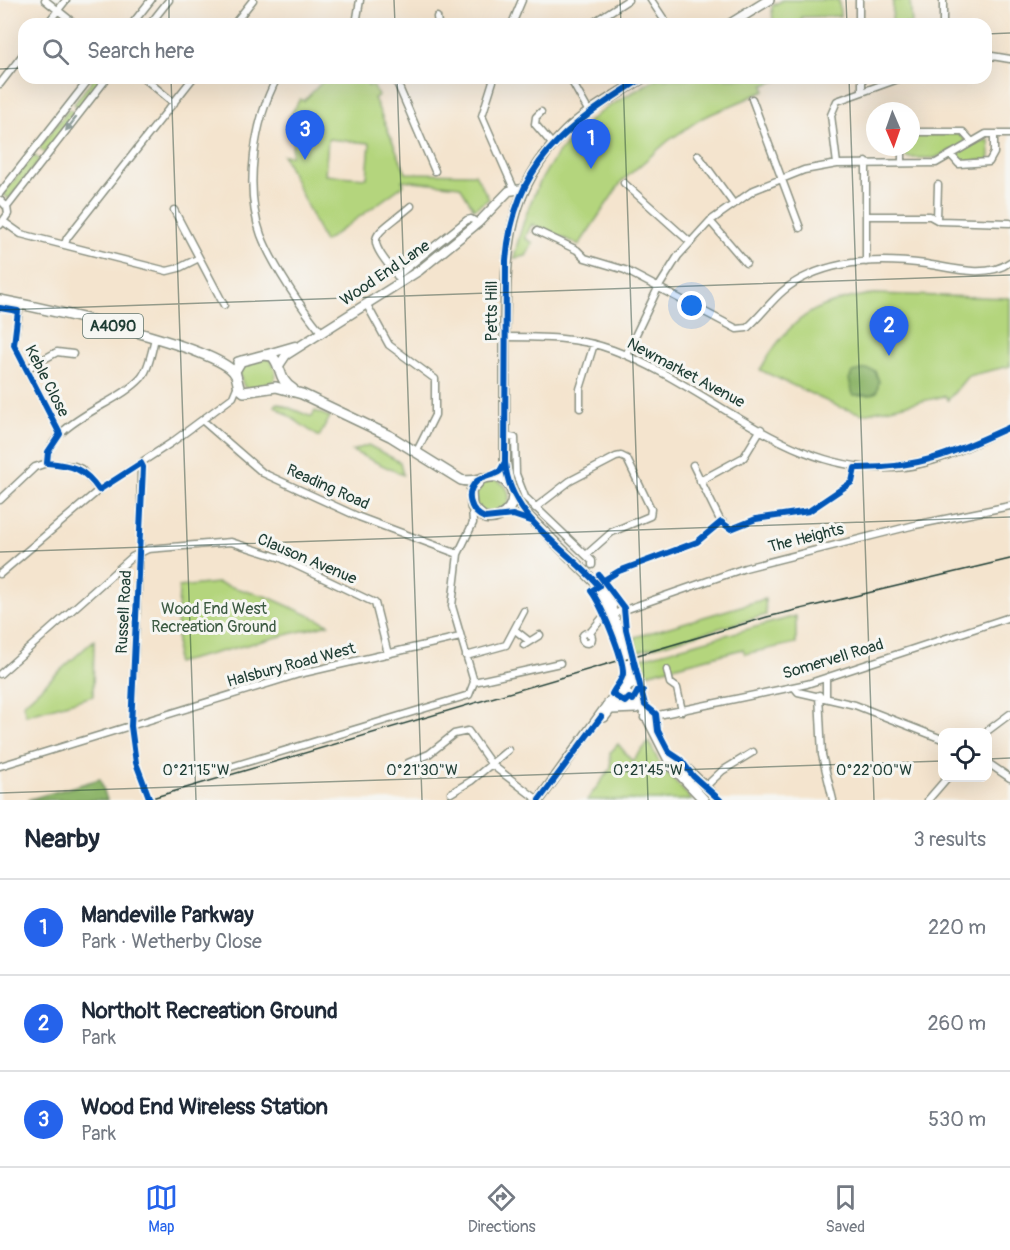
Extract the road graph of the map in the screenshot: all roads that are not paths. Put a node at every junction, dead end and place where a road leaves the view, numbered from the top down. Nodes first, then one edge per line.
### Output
1 (45, 0) edge
2 (66, 0) edge
3 (151, 0) edge
4 (169, 0) edge
5 (253, 0) edge
6 (360, 0) edge
7 (522, 0) edge
8 (628, 0) edge
9 (651, 0) edge
10 (769, 0) edge
11 (859, 0) edge
12 (943, 0) edge
13 (58, 10) junction
14 (52, 18) edge
15 (68, 18) edge
16 (137, 18) edge
17 (155, 18) edge
18 (239, 18) edge
19 (357, 18) edge
20 (514, 18) edge
21 (600, 18) edge
22 (663, 18) edge
23 (740, 18) edge
24 (859, 18) edge
25 (944, 18) edge
26 (992, 56) edge
27 (1010, 60) edge
28 (18, 61) edge
29 (0, 84) edge
30 (85, 84) edge
31 (102, 84) edge
32 (151, 84) edge
33 (188, 84) edge
34 (274, 84) edge
35 (397, 84) edge
36 (492, 84) edge
37 (573, 84) edge
38 (633, 84) edge
39 (862, 84) edge
40 (882, 84) edge
41 (862, 90) junction
42 (753, 99) dead end
43 (174, 103) junction
44 (541, 112) dead end
45 (589, 112) junction
46 (920, 132) edge
47 (994, 134) junction
48 (1010, 134) edge
49 (972, 142) junction
50 (553, 145) junction
51 (698, 155) dead end
52 (951, 155) junction
53 (902, 156) edge
54 (866, 162) junction
55 (902, 162) junction
56 (837, 164) junction
57 (435, 171) dead end
58 (782, 178) junction
59 (624, 183) dead end
60 (938, 185) dead end
61 (518, 189) junction
62 (0, 193) edge
63 (0, 200) edge
64 (733, 203) junction
65 (411, 206) dead end
66 (7, 207) junction
67 (174, 210) dead end
68 (866, 216) junction
69 (936, 218) junction
70 (710, 221) junction
71 (2, 224) edge
72 (1010, 224) edge
73 (800, 228) dead end
74 (537, 231) dead end
75 (690, 242) junction
76 (65, 244) junction
77 (199, 258) junction
78 (866, 262) junction
79 (1010, 262) edge
80 (746, 263) dead end
81 (400, 279) junction
82 (658, 288) junction
83 (0, 300) edge
84 (20, 304) junction
85 (224, 305) dead end
86 (367, 305) junction
87 (322, 333) junction
88 (155, 338) junction
89 (505, 338) junction
90 (304, 343) junction
91 (594, 344) junction
92 (73, 354) dead end
93 (264, 355) junction
94 (626, 355) junction
95 (246, 360) junction
96 (223, 362) junction
97 (26, 369) junction
98 (279, 372) junction
99 (235, 374) junction
100 (238, 384) junction
101 (273, 387) junction
102 (251, 393) junction
103 (302, 394) junction
104 (230, 399) junction
105 (580, 408) dead end
106 (202, 420) junction
107 (1010, 427) edge
108 (761, 429) junction
109 (60, 434) junction
110 (505, 436) junction
111 (417, 451) junction
112 (505, 462) junction
113 (47, 463) junction
114 (141, 463) junction
115 (693, 465) dead end
116 (855, 468) junction
117 (485, 477) junction
118 (458, 478) junction
119 (700, 481) junction
120 (511, 489) junction
121 (99, 490) junction
122 (0, 500) edge
123 (471, 505) junction
124 (1010, 506) edge
125 (535, 508) junction
126 (497, 518) junction
127 (536, 525) junction
128 (470, 531) junction
129 (140, 552) junction
130 (458, 554) junction
131 (586, 555) junction
132 (592, 565) dead end
133 (0, 574) edge
134 (524, 611) dead end
135 (612, 611) junction
136 (1010, 617) edge
137 (515, 630) junction
138 (589, 634) dead end
139 (540, 635) dead end
140 (460, 637) junction
141 (624, 650) junction
142 (388, 654) junction
143 (466, 656) junction
144 (560, 663) dead end
145 (634, 668) junction
146 (667, 670) dead end
147 (0, 675) edge
148 (826, 678) junction
149 (473, 685) junction
150 (794, 687) junction
151 (622, 692) junction
152 (822, 696) junction
153 (638, 707) junction
154 (612, 709) junction
155 (682, 711) junction
156 (1010, 714) edge
157 (601, 717) junction
158 (649, 723) junction
159 (131, 726) junction
160 (991, 728) edge
161 (938, 736) edge
162 (508, 750) dead end
163 (753, 752) dead end
164 (669, 762) junction
165 (136, 763) dead end
166 (408, 763) dead end
167 (492, 765) junction
168 (0, 766) edge
169 (992, 766) edge
170 (224, 769) dead end
171 (1010, 778) edge
172 (943, 782) edge
173 (705, 787) junction
174 (451, 793) dead end
175 (539, 800) edge
176 (704, 800) edge
177 (720, 800) edge
178 (833, 800) edge
179 (928, 800) edge

1 - 13 street
2 - 13 street
3 - 16 street
4 - 17 street
5 - 18 street
6 - 19 street
7 - 20 street
8 - 21 street
9 - 22 street
10 - 23 main road
11 - 24 street
12 - 25 street
13 - 14 street
13 - 15 street
26 - 27 street
28 - 29 street
30 - 62 street
31 -> 66 street
32 - 43 street
33 - 43 street
34 - 87 street
35 - 57 street
36 - 61 street
37 - 45 street
38 - 45 main road, Petts Hill
39 - 41 street
40 - 41 street
41 - 56 street
42 - 58 street
43 - 76 street
44 - 50 street
45 - 50 main road, Petts Hill
46 - 49 street
47 - 48 street
47 - 49 street
47 - 52 street
49 - 52 street
50 - 61 main road, Petts Hill
51 - 64 street
52 - 55 street
53 - 55 street
54 - 55 street
54 - 56 street
54 - 68 street
56 - 58 street
58 - 64 street
58 - 73 street
59 - 75 street
60 - 69 street
61 - 81 street, Wood End Lane
61 - 89 main road, Petts Hill
63 - 66 street
64 - 70 street
65 - 81 street
66 - 71 street
67 - 77 street
68 - 69 street
68 - 78 street
69 - 72 street
70 - 75 street
70 - 80 street
71 - 76 street
74 - 82 street
75 - 82 street
76 - 77 street
77 - 85 street
78 - 79 street
78 - 82 street
81 - 86 street, Wood End Lane
82 - 94 street
83 - 84 main road, A4090
84 - 88 main road, A4090
84 - 97 street, Keble Close
86 - 87 street, Wood End Lane
86 - 111 street
87 - 90 street, Wood End Lane
88 - 96 main road, A4090
88 - 109 street
89 - 91 street, Newmarket Avenue
89 - 110 main road, Petts Hill
90 - 93 street, Wood End Lane
90 - 98 street, Wood End Lane
91 - 94 street, Newmarket Avenue
91 - 105 street
92 - 97 street
93 - 95 main road, Wood End Lane
93 - 98 main road
94 - 108 street, Newmarket Avenue
95 - 96 main road, A4090
95 - 99 main road
96 - 99 main road, A4090
97 - 109 street, Keble Close
98 - 101 main road
98 - 103 main road
99 - 100 main road
100 - 102 main road
100 - 104 street
101 - 102 main road
101 - 103 main road
102 - 104 street
103 - 111 main road
104 - 106 street
106 - 114 street
106 - 130 street, Reading Road
107 - 116 street, Newmarket Avenue
108 - 116 street, Newmarket Avenue
108 - 119 street
109 - 113 street
110 - 112 main road, Petts Hill
110 - 125 street, Petts Hill
111 - 118 main road
112 - 117 main road
112 - 120 main road, Petts Hill
113 - 121 street
113 - 122 street
114 - 121 street
114 - 129 street, Russell Road
115 - 119 street
116 - 119 street
117 - 118 main road
117 - 120 main road
117 - 123 main road
118 - 123 main road
120 - 126 main road
120 - 127 main road, Petts Hill
121 - 133 street
123 - 126 main road
123 - 128 street
124 - 135 street, The Heights
125 - 131 street, Petts Hill
125 - 131 street
126 - 127 main road, Petts Hill
126 - 128 street
127 - 135 main road, Petts Hill
128 - 130 street
129 - 142 street, Clauson Avenue
129 - 147 street
129 - 159 street, Russell Road
130 - 140 street
131 - 132 street, Petts Hill
134 - 137 street
135 - 138 street
135 - 141 main road, Petts Hill
136 - 148 street, Somervell Road
137 - 139 street
137 - 143 street
140 - 142 street, Halsbury Road West
140 - 143 street
141 - 145 main road
141 - 151 main road
142 - 159 street, Halsbury Road West
143 - 149 street
144 - 149 street
145 - 151 main road
145 - 153 main road
146 - 155 street
148 - 150 street, Somervell Road
148 - 152 street
149 - 170 street
150 - 152 street
150 - 155 street, Somervell Road
151 - 153 main road
151 - 154 main road
151 - 157 main road
152 - 161 street
152 - 178 street
153 - 154 main road
153 - 158 main road
154 - 157 main road
155 - 158 street, Somervell Road
156 - 160 street
157 - 175 main road
158 - 164 main road
159 - 165 street, Russell Road
159 - 168 street, Halsbury Road West
162 - 167 street
163 - 173 street
164 - 173 street
164 - 176 main road
166 - 167 street
167 - 174 street
167 - 175 street
169 - 171 street
172 - 179 street
173 - 177 street

